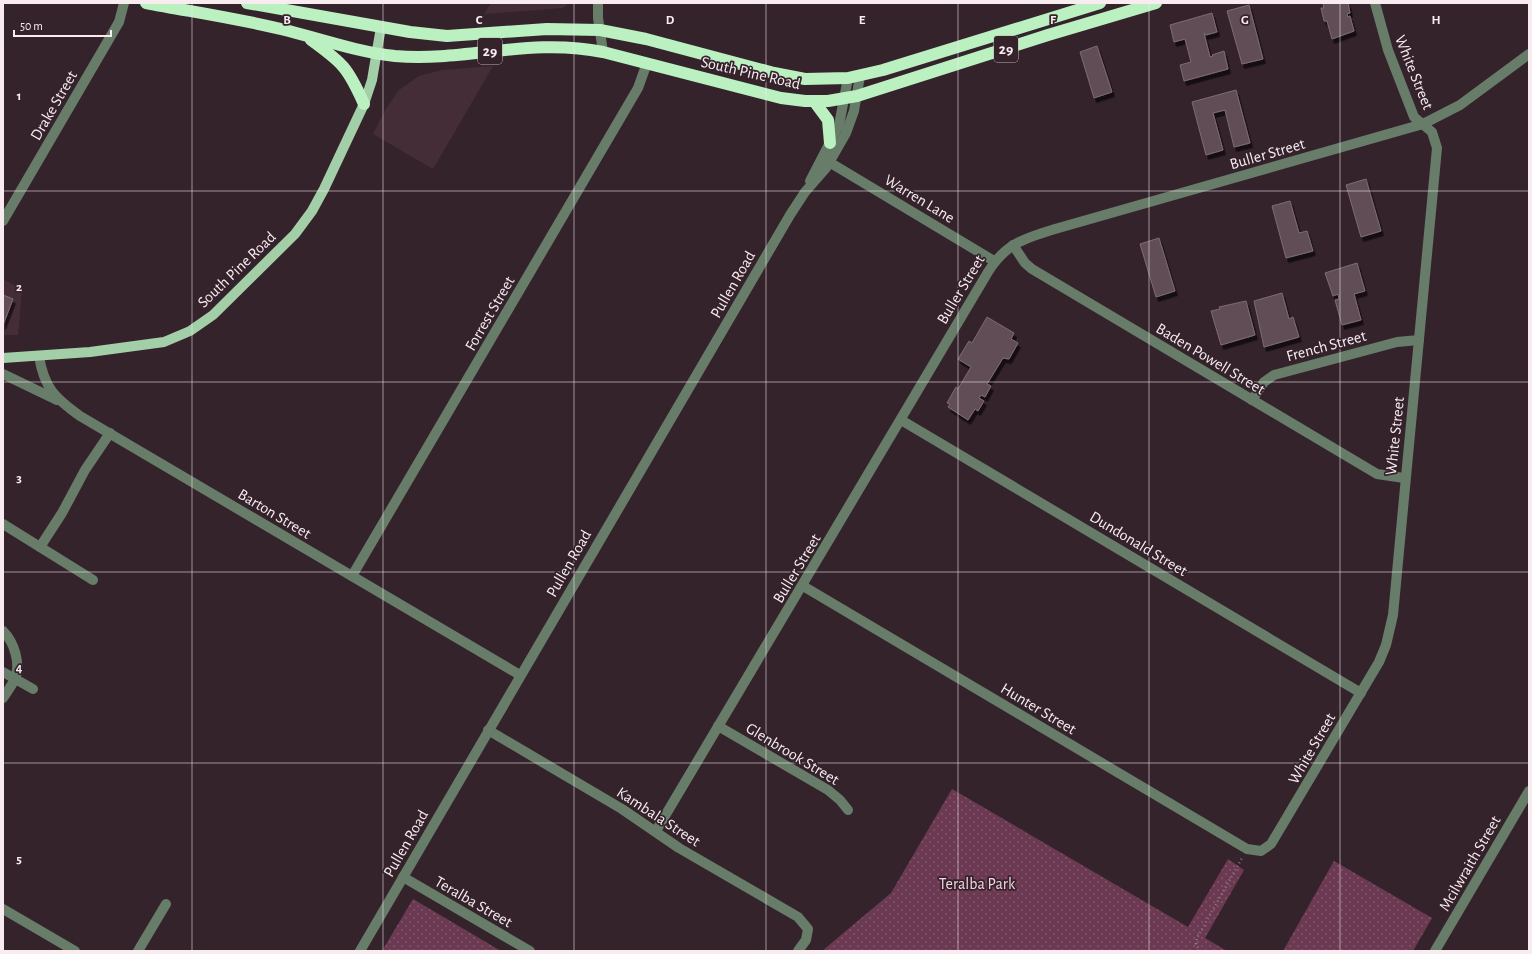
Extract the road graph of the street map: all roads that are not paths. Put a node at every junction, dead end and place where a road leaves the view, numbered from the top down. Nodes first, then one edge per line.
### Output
1 (124, 3) edge
2 (146, 3) edge
3 (247, 3) edge
4 (598, 3) edge
5 (1100, 3) edge
6 (1156, 3) edge
7 (1375, 3) edge
8 (381, 27) junction
9 (600, 30) junction
10 (304, 35) junction
11 (603, 52) junction
12 (377, 54) junction
13 (1529, 54) edge
14 (647, 63) junction
15 (854, 77) junction
16 (851, 98) junction
17 (814, 101) junction
18 (364, 104) junction
19 (1423, 124) junction
20 (830, 143) junction
21 (829, 162) junction
22 (805, 192) junction
23 (3, 221) edge
24 (1013, 245) junction
25 (994, 260) junction
26 (1418, 340) junction
27 (39, 356) junction
28 (3, 358) edge
29 (3, 374) edge
30 (1252, 400) junction
31 (62, 403) junction
32 (901, 420) junction
33 (110, 433) junction
34 (1404, 478) junction
35 (3, 524) edge
36 (40, 547) junction
37 (352, 576) junction
38 (93, 580) dead end
39 (803, 586) junction
40 (3, 631) edge
41 (3, 672) edge
42 (520, 675) junction
43 (15, 678) junction
44 (33, 689) dead end
45 (1361, 693) junction
46 (3, 698) edge
47 (718, 726) junction
48 (488, 730) junction
49 (1529, 791) edge
50 (848, 810) dead end
51 (656, 831) junction
52 (1261, 850) joint
53 (403, 876) junction
54 (166, 904) dead end
55 (3, 909) edge
56 (75, 951) edge
57 (138, 951) edge
58 (360, 951) edge
59 (530, 951) edge
60 (798, 951) edge
61 (1435, 951) edge

1 - 23 street, Drake Street
2 - 10 highway
3 - 8 highway
4 - 9 street
5 - 15 highway, South Pine Road / 29
6 - 16 highway, South Pine Road / 29
7 - 19 street, White Street
8 - 9 highway, South Pine Road / 29
8 - 12 main road, South Pine Road
9 - 11 street
9 - 15 highway, South Pine Road / 29
10 - 12 highway
10 - 18 highway
11 - 12 highway, South Pine Road / 29
11 - 14 highway, South Pine Road / 29
12 - 18 main road, South Pine Road
13 - 19 street, Buller Street
14 - 17 highway, South Pine Road / 29
14 - 37 street, Forrest Street
15 - 16 street, Pullen Road
16 - 17 highway, South Pine Road / 29
16 - 20 street, Pullen Road
16 - 21 street, Pullen Road
17 - 20 highway
18 - 27 main road, South Pine Road
19 - 24 street, Buller Street
19 - 26 street, White Street
20 - 22 street, Pullen Road
21 - 22 street, Pullen Road
21 - 25 street, Warren Lane
22 - 42 street, Pullen Road
24 - 25 street, Buller Street
24 - 30 street, Baden Powell Street
25 - 32 street, Buller Street
26 - 30 street, French Street
26 - 34 street, White Street
27 - 28 main road, South Pine Road
27 - 31 street, Barton Street
29 - 31 street
30 - 34 street, Baden Powell Street
31 - 33 street, Barton Street
32 - 39 street, Buller Street
32 - 45 street, Dundonald Street
33 - 36 street
33 - 37 street, Barton Street
34 - 45 street, White Street
35 - 36 street
36 - 38 street
37 - 42 street, Barton Street
39 - 47 street, Buller Street
39 - 52 street, Hunter Street
40 - 43 street
41 - 43 street
42 - 48 street, Pullen Road
43 - 44 street
43 - 46 street
45 - 52 street, White Street
47 - 50 street, Glenbrook Street
47 - 51 street, Buller Street
48 - 51 street, Kambala Street
48 - 53 street, Pullen Road
49 - 61 street, Mcilwraith Street
51 - 60 street, Kambala Street
53 - 58 street, Pullen Road
53 - 59 street, Teralba Street
54 - 57 street
55 - 56 street

